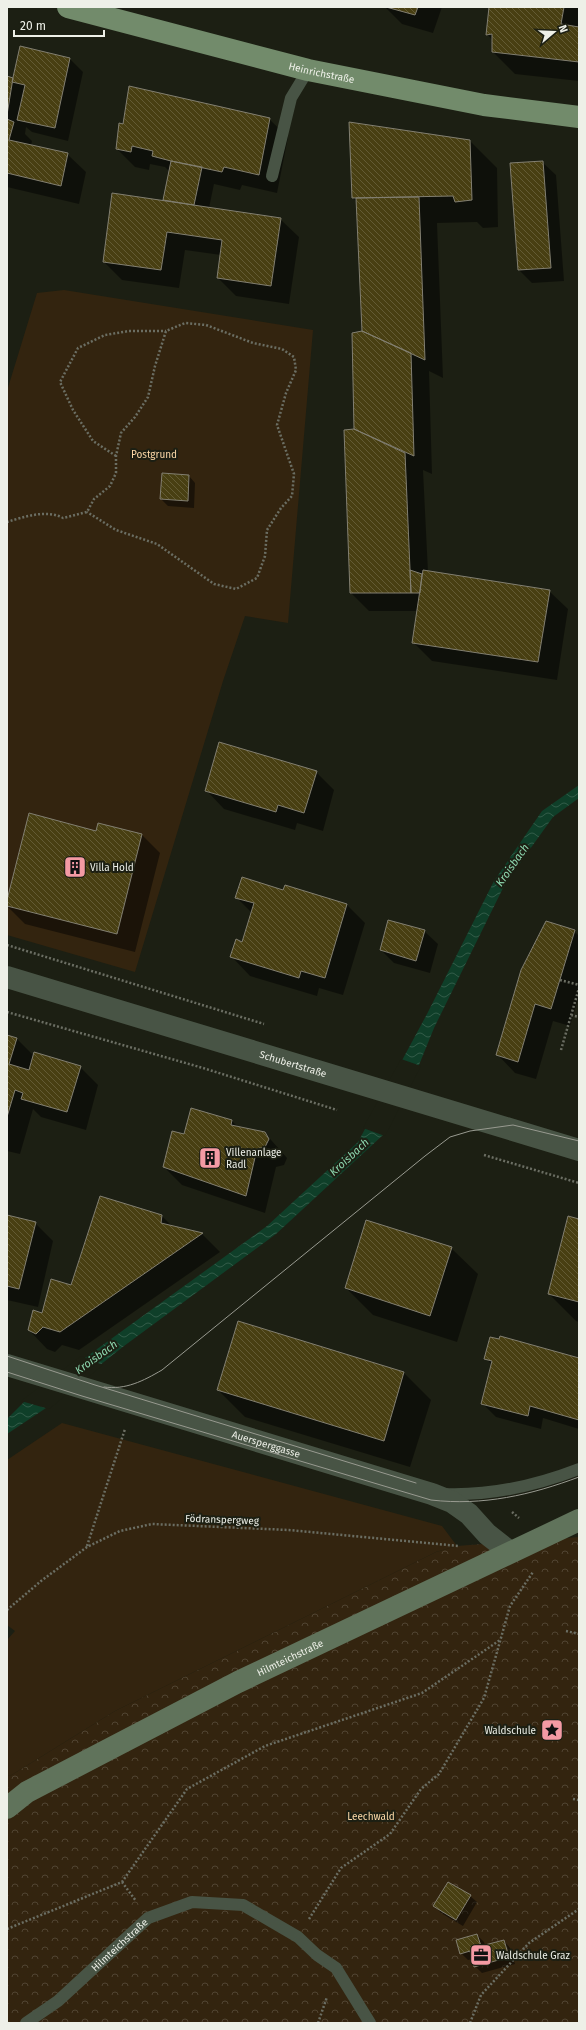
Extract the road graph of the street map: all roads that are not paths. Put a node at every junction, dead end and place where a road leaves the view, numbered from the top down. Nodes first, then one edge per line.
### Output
1 (68, 7) edge
2 (308, 70) junction
3 (579, 116) edge
4 (272, 176) dead end
5 (7, 977) edge
6 (579, 1150) edge
7 (7, 1365) edge
8 (579, 1469) edge
9 (432, 1494) junction
10 (579, 1520) edge
11 (510, 1552) junction
12 (7, 1808) edge
13 (26, 2023) edge
14 (370, 2023) edge

1 - 2 main road, Heinrichstraße
2 - 3 main road, Heinrichstraße
2 - 4 lane
5 - 6 street, Schubertstraße
7 - 9 street, Auersperggasse
8 - 9 lane
9 - 11 street, Auersperggasse
10 - 11 main road, Hilmteichstraße
11 - 12 main road, Hilmteichstraße
13 - 14 lane, Hilmteichstraße

